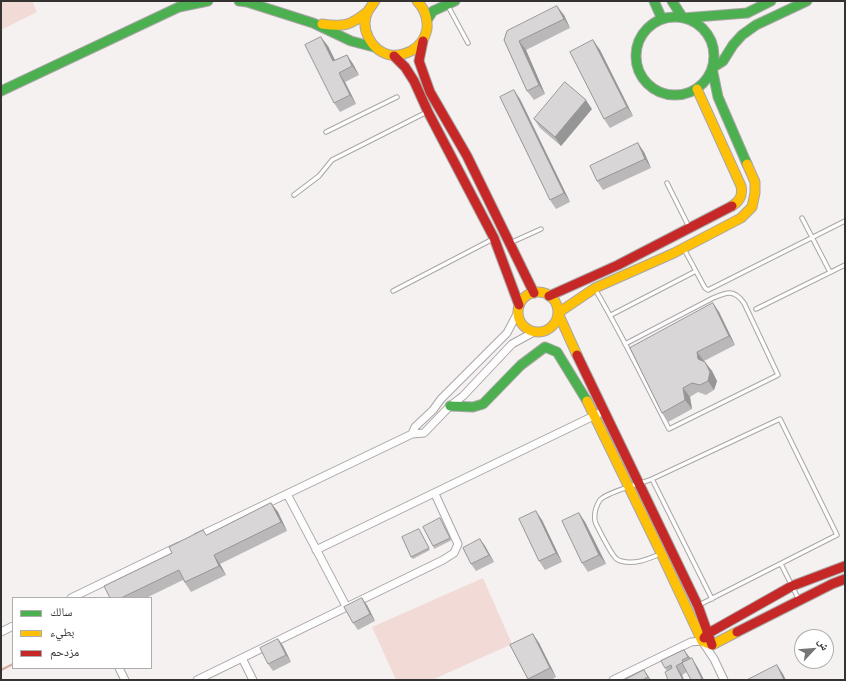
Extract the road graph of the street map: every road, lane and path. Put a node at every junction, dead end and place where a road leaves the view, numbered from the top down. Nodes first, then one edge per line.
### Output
1 (208, 1) edge
2 (239, 1) edge
3 (375, 1) edge
4 (417, 1) edge
5 (654, 1) edge
6 (672, 1) edge
7 (771, 1) edge
8 (807, 1) edge
9 (452, 3) edge
10 (368, 7) edge
11 (683, 18) junction
12 (662, 19) junction
13 (427, 20) junction
14 (312, 23) junction
15 (423, 41) junction
16 (468, 43) dead end
17 (374, 46) junction
18 (394, 56) junction
19 (712, 68) junction
20 (697, 89) junction
21 (1, 92) edge
22 (397, 96) dead end
23 (428, 112) junction
24 (326, 132) dead end
25 (667, 183) dead end
26 (294, 195) dead end
27 (802, 218) dead end
28 (845, 221) edge
29 (690, 228) junction
30 (541, 229) dead end
31 (494, 238) junction
32 (812, 238) junction
33 (509, 244) junction
34 (684, 248) junction
35 (845, 264) edge
36 (696, 271) junction
37 (830, 272) junction
38 (595, 288) junction
39 (393, 291) dead end
40 (534, 293) junction
41 (549, 296) junction
42 (519, 309) junction
43 (756, 309) dead end
44 (558, 313) junction
45 (610, 315) junction
46 (534, 332) junction
47 (625, 344) junction
48 (441, 399) junction
49 (450, 406) junction
50 (604, 411) junction
51 (593, 416) junction
52 (412, 434) junction
53 (652, 479) junction
54 (640, 484) junction
55 (628, 486) junction
56 (287, 494) junction
57 (434, 494) junction
58 (316, 550) junction
59 (661, 553) junction
60 (781, 564) junction
61 (845, 566) edge
62 (845, 579) edge
63 (792, 586) junction
64 (84, 595) edge
65 (712, 599) junction
66 (799, 601) junction
67 (346, 606) junction
68 (698, 606) junction
69 (12, 626) edge
70 (1, 632) edge
71 (704, 638) junction
72 (242, 658) junction
73 (120, 669) edge
74 (125, 680) edge
75 (197, 680) edge
76 (253, 680) edge
77 (613, 680) edge
78 (724, 680) edge

1 - 21 street
2 - 14 street
3 - 10 street
4 - 13 street
5 - 12 street
6 - 11 street
7 - 11 street
8 - 19 street
9 - 13 street
9 - 16 lane
10 - 14 street
10 - 17 street
11 - 12 street
11 - 19 street
12 - 20 street
13 - 15 street
14 - 17 street
15 - 18 street
15 - 33 street
17 - 18 street
18 - 23 street
19 - 20 street
19 - 34 street
20 - 29 street
22 - 24 lane
23 - 26 lane
23 - 31 street
25 - 29 lane
27 - 32 lane
28 - 32 lane
29 - 41 street
30 - 33 lane
31 - 39 lane
31 - 42 street
32 - 36 lane
32 - 37 lane
33 - 40 street
34 - 36 lane
34 - 38 street
35 - 37 lane
36 - 45 lane
37 - 43 lane
38 - 44 street
38 - 45 lane
40 - 41 street
40 - 42 street
41 - 44 street
42 - 46 street
42 - 48 street
44 - 46 street
44 - 50 street
45 - 47 lane
46 - 49 street
47 - 47 lane
48 - 49 street
48 - 52 street
49 - 51 street
49 - 52 street
50 - 51 street
50 - 54 street
51 - 55 street
51 - 57 street
52 - 56 street
53 - 54 lane
53 - 60 lane
53 - 65 lane
54 - 55 lane
54 - 68 street
55 - 59 street
55 - 59 lane
56 - 58 street
56 - 64 street
57 - 58 street
57 - 67 street
58 - 67 street
59 - 71 street
60 - 63 lane
60 - 65 lane
61 - 63 street
62 - 66 street
63 - 66 lane
63 - 71 street
65 - 68 lane
66 - 71 street
67 - 72 street
68 - 71 street
69 - 70 street
71 - 77 street
71 - 78 street
72 - 75 street
72 - 76 street
73 - 74 street

